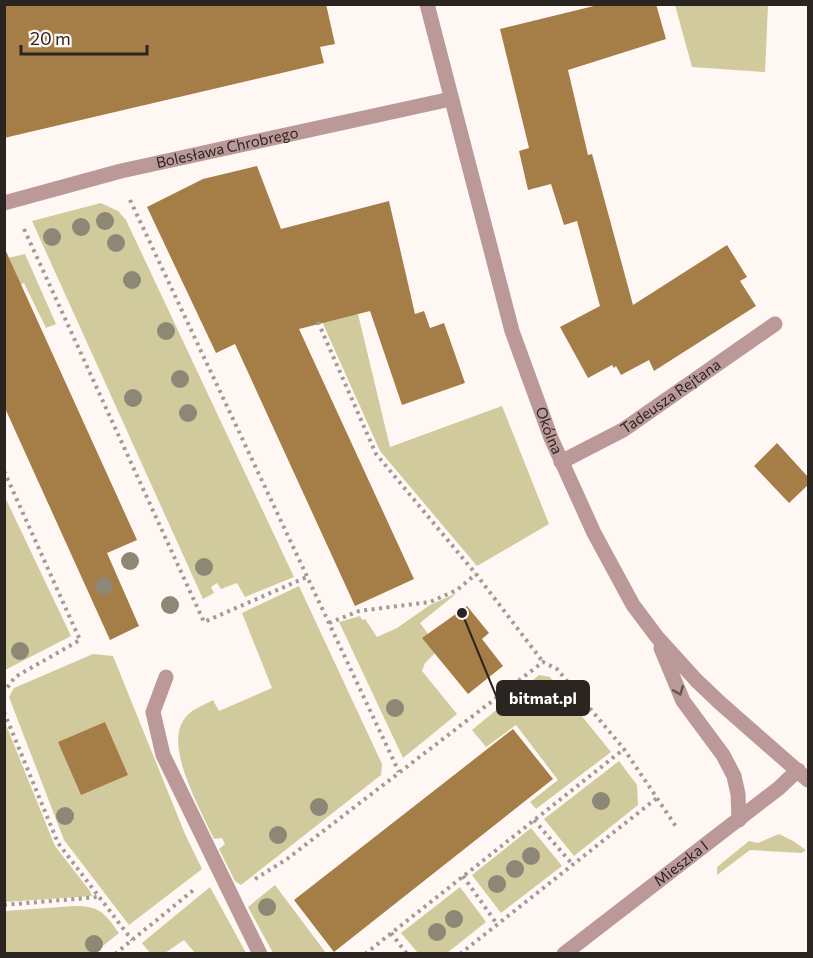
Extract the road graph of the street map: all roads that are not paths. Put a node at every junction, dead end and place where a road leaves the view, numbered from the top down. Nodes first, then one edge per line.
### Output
1 (428, 4) edge
2 (452, 99) junction
3 (8, 202) edge
4 (775, 324) dead end
5 (561, 462) junction
6 (657, 637) junction
7 (166, 677) dead end
8 (803, 775) edge
9 (739, 820) junction
10 (260, 954) edge
11 (564, 954) edge

1 - 2 street, Okólna
2 - 3 street, Bolesława Chrobrego
2 - 5 street, Okólna
4 - 5 street, Tadeusza Rejtana
5 - 6 street, Okólna
6 - 8 street, Okólna
6 -> 9 street
7 - 10 street
8 - 9 street, Mieszka I
9 - 11 street, Mieszka I

